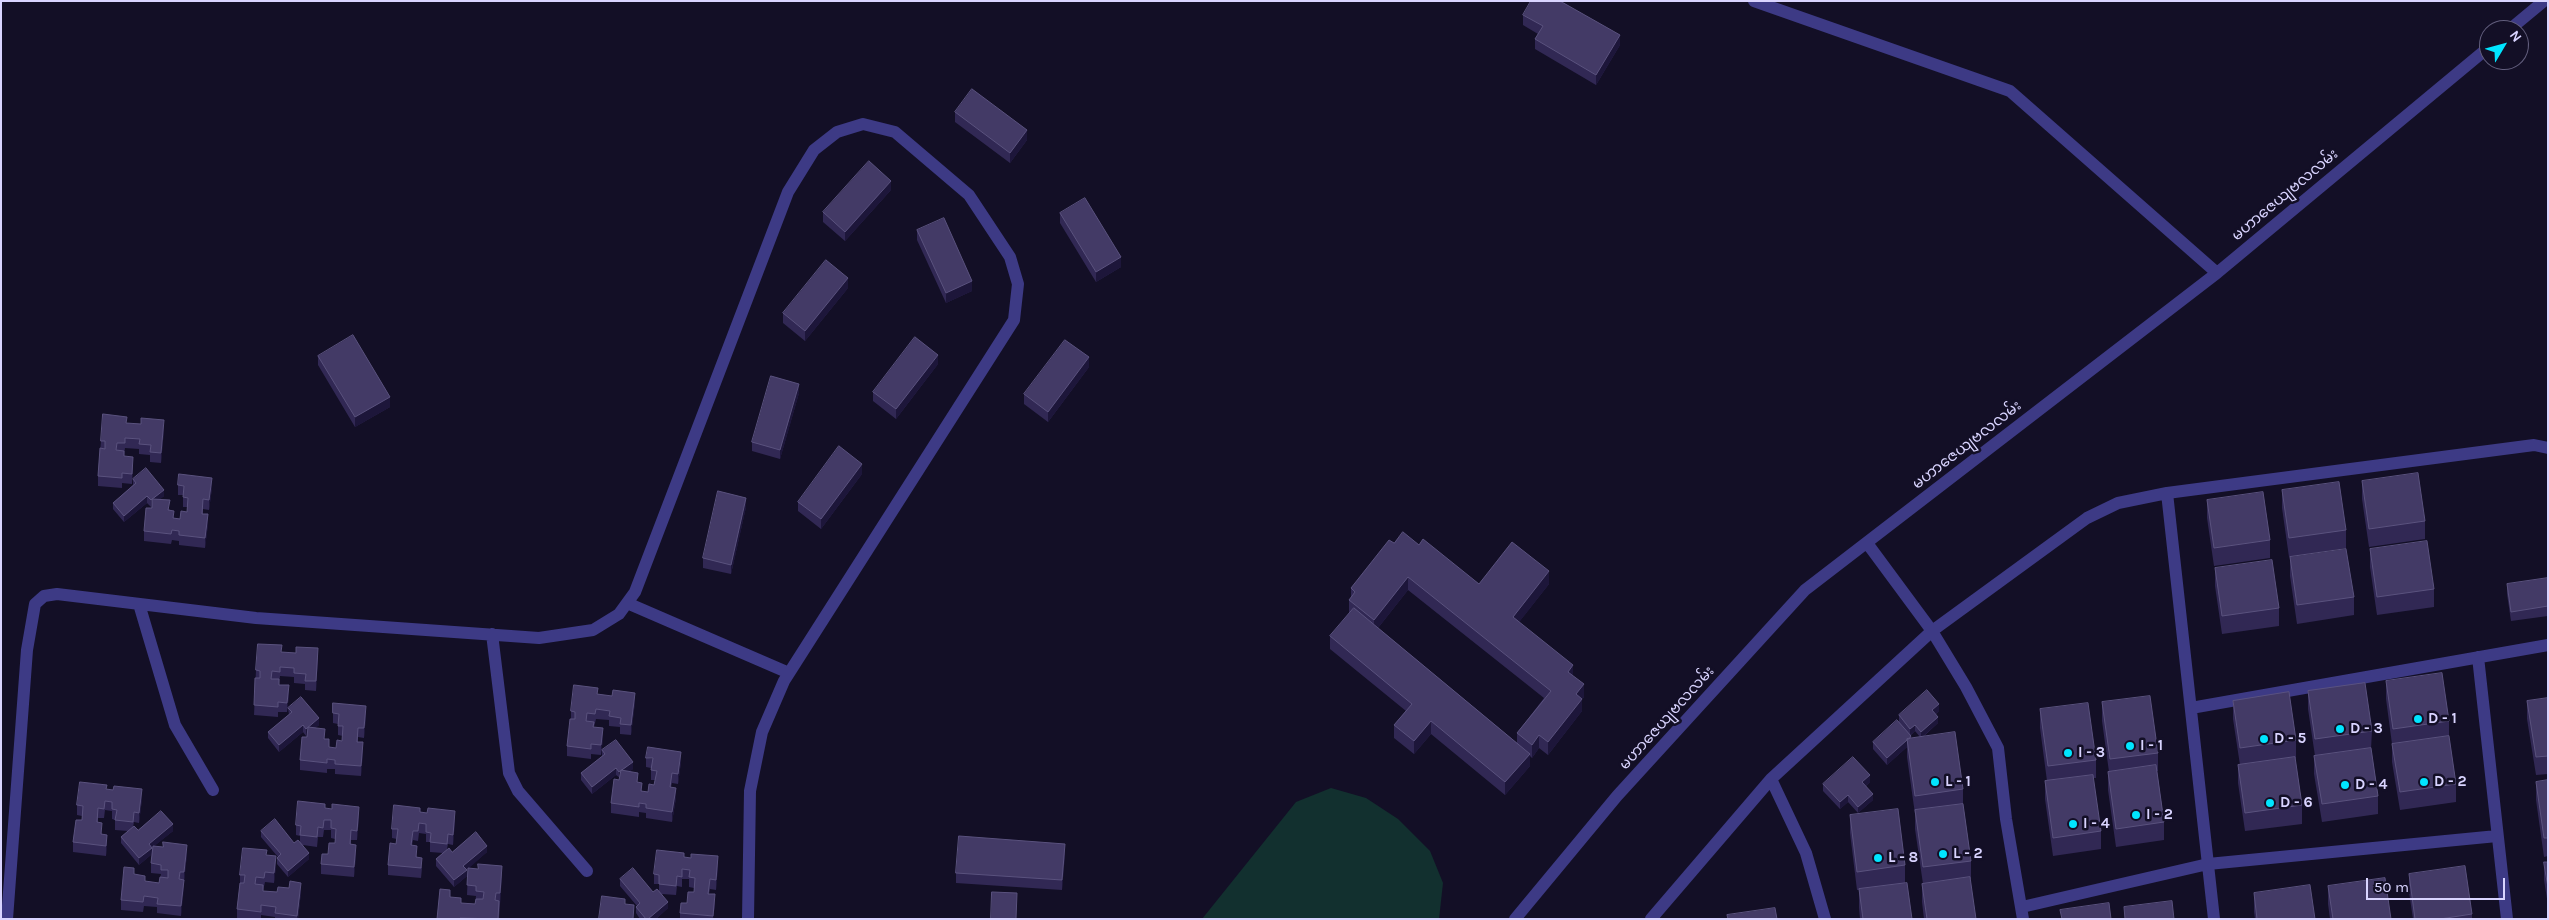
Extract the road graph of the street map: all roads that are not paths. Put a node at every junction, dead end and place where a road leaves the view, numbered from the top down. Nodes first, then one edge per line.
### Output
1 (1754, 1) edge
2 (2544, 1) edge
3 (2521, 20) edge
4 (2479, 55) edge
5 (2217, 273) junction
6 (2548, 448) edge
7 (2167, 493) junction
8 (1866, 543) junction
9 (627, 603) junction
10 (139, 604) junction
11 (1932, 631) junction
12 (492, 634) junction
13 (2548, 645) edge
14 (2478, 657) junction
15 (789, 673) junction
16 (2191, 708) junction
17 (1771, 779) junction
18 (213, 790) dead end
19 (2497, 836) junction
20 (2208, 864) junction
21 (587, 871) dead end
22 (2023, 913) edge
23 (7, 919) edge
24 (748, 919) edge
25 (1514, 919) edge
26 (1651, 919) edge
27 (1825, 919) edge
28 (2214, 919) edge
29 (2506, 919) edge

1 - 5 street
2 - 3 street
4 - 5 street, မဟာဇေယျဗလလမ်း
5 - 8 street, မဟာဇေယျဗလလမ်း
6 - 7 street
7 - 11 street
7 - 16 street
8 - 11 street
8 - 25 street, မဟာဇေယျဗလလမ်း
9 - 12 street
9 - 15 street
9 - 15 street
10 - 12 street
10 - 18 street
10 - 23 street
11 - 17 street
11 - 22 street
12 - 21 street
13 - 14 street
14 - 16 street
14 - 19 street
15 - 24 street
16 - 20 street
17 - 26 street
17 - 27 street
19 - 20 street
19 - 29 street
20 - 22 street
20 - 28 street

